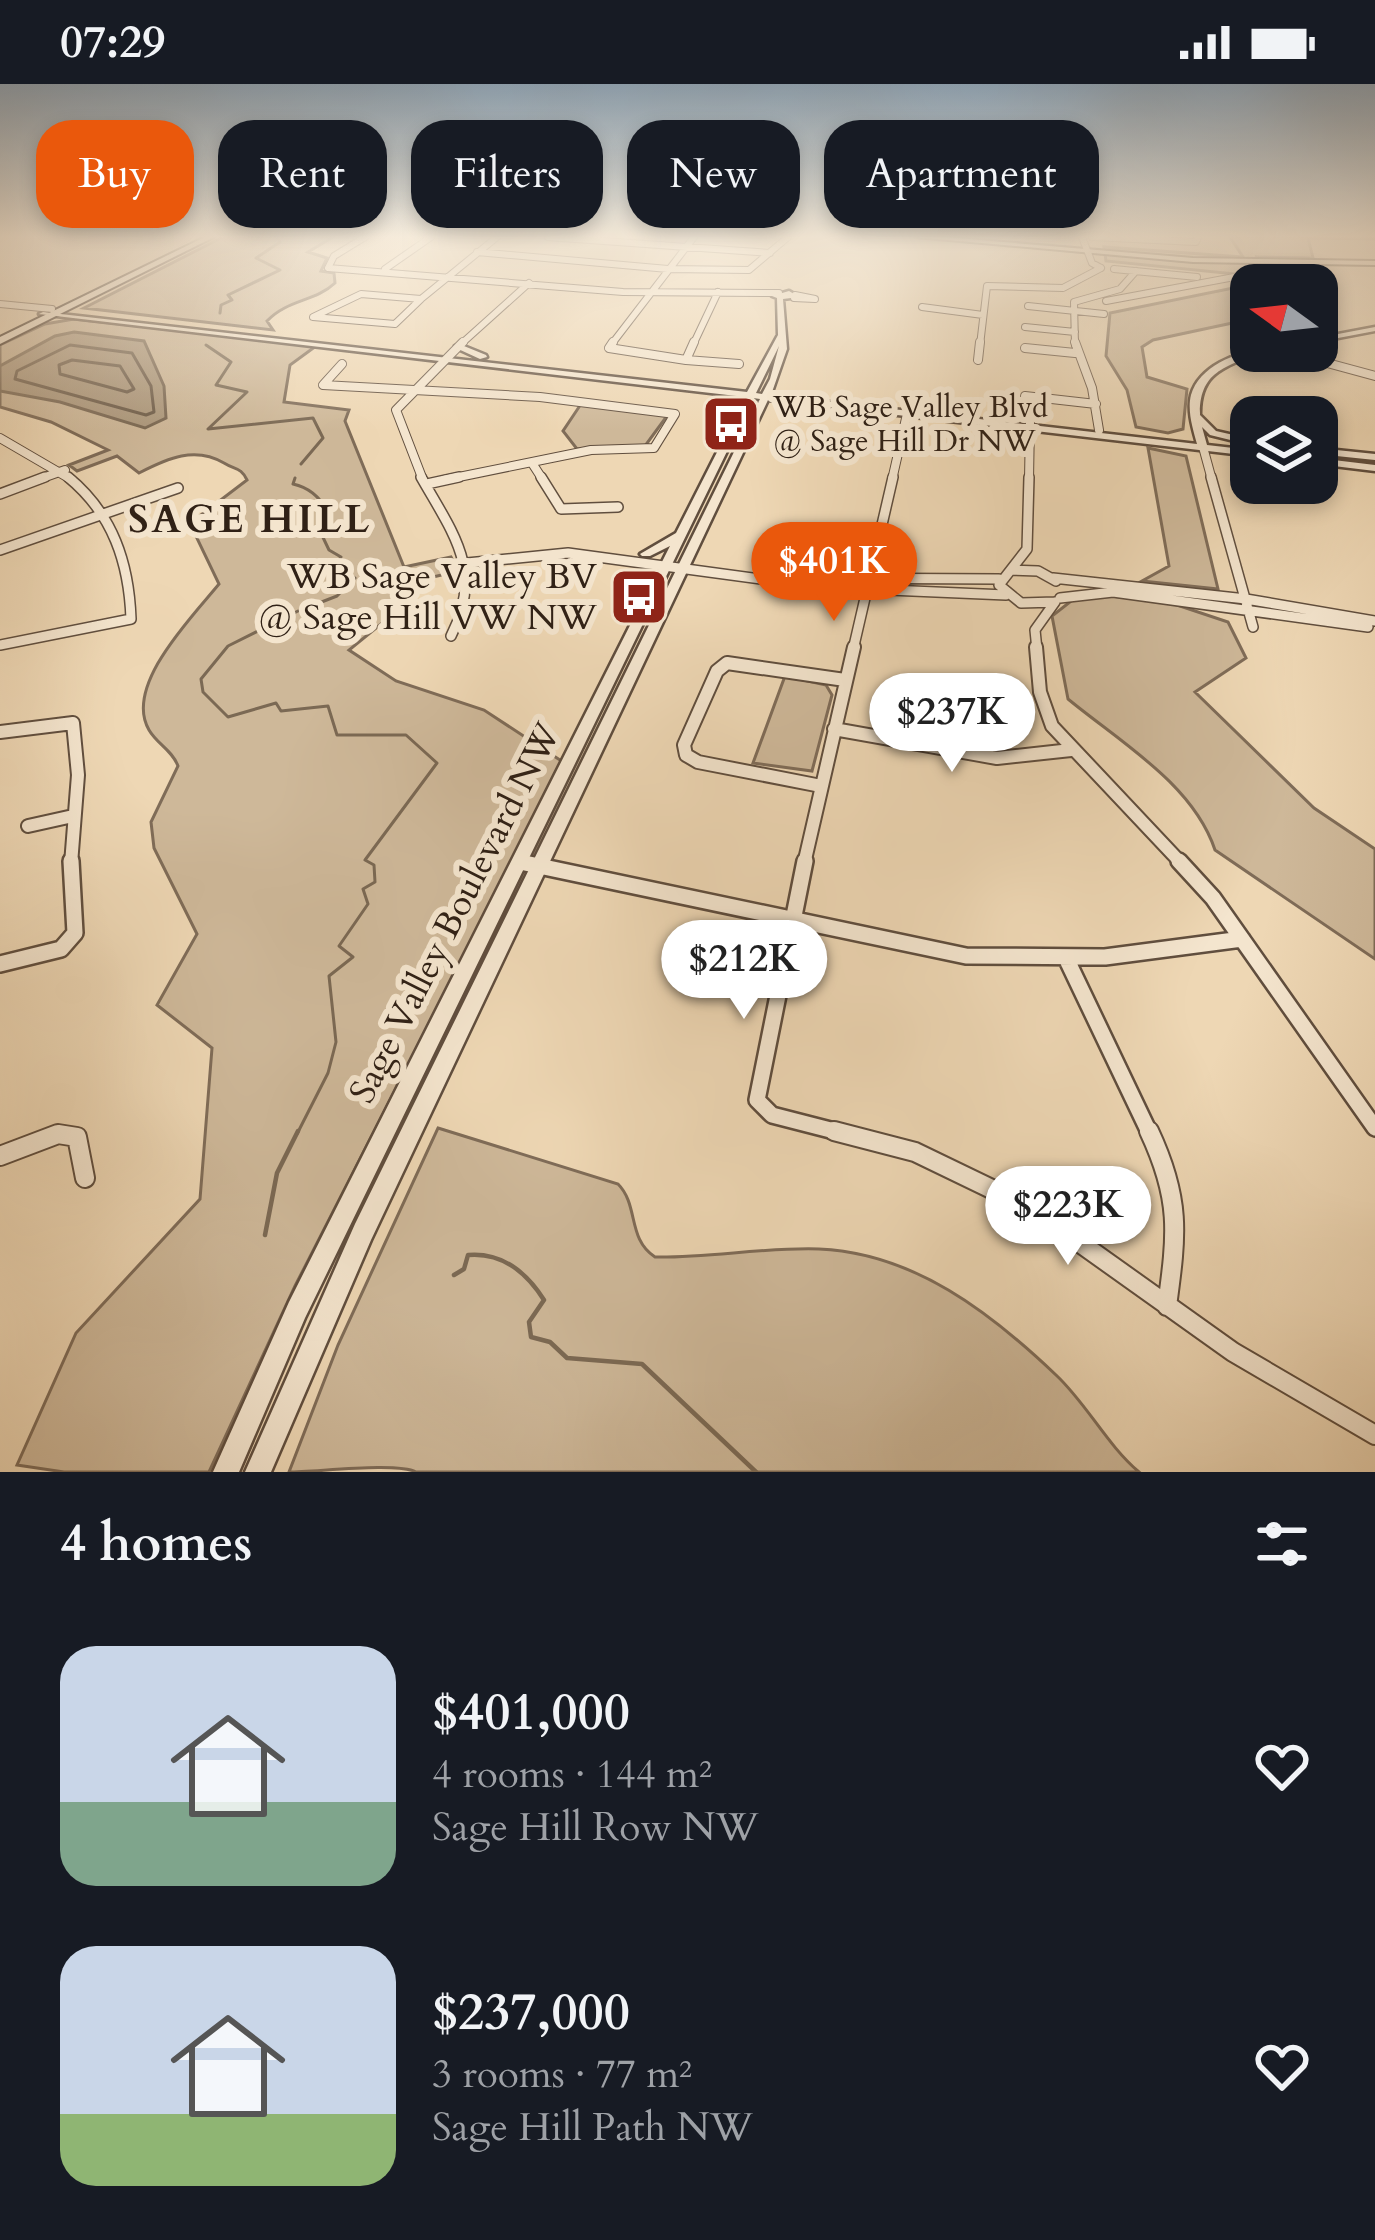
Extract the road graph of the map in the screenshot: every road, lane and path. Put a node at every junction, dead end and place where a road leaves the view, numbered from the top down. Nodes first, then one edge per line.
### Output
1 (82, 302) edge
2 (83, 302) edge
3 (345, 302) edge
4 (421, 302) edge
5 (510, 302) edge
6 (645, 302) edge
7 (713, 302) edge
8 (785, 302) edge
9 (985, 302) edge
10 (1075, 302) edge
11 (0, 306) edge
12 (1028, 306) dead end
13 (922, 307) dead end
14 (1074, 311) junction
15 (63, 312) junction
16 (1104, 314) dead end
17 (983, 315) junction
18 (28, 327) junction
19 (1025, 327) dead end
20 (1375, 329) edge
21 (1075, 332) junction
22 (780, 334) junction
23 (1338, 336) edge
24 (0, 338) edge
25 (459, 346) junction
26 (1025, 348) dead end
27 (1075, 353) junction
28 (413, 356) junction
29 (446, 357) junction
30 (686, 360) junction
31 (978, 360) dead end
32 (497, 361) junction
33 (342, 364) dead end
34 (739, 364) dead end
35 (1230, 364) edge
36 (1338, 366) edge
37 (434, 369) junction
38 (760, 375) junction
39 (1375, 376) edge
40 (774, 379) junction
41 (730, 387) junction
42 (408, 392) junction
43 (767, 394) junction
44 (515, 395) junction
45 (1024, 396) dead end
46 (828, 398) junction
47 (790, 400) junction
48 (752, 402) junction
49 (849, 404) junction
50 (1096, 404) junction
51 (1191, 408) junction
52 (504, 414) dead end
53 (906, 420) junction
54 (1030, 430) junction
55 (1099, 430) junction
56 (1162, 436) junction
57 (0, 438) edge
58 (1230, 440) edge
59 (1147, 441) junction
60 (1201, 444) junction
61 (1230, 446) edge
62 (1230, 452) edge
63 (1338, 458) edge
64 (1338, 461) edge
65 (532, 463) junction
66 (1208, 463) junction
67 (1375, 465) edge
68 (65, 470) junction
69 (427, 484) junction
70 (178, 488) dead end
71 (0, 494) edge
72 (618, 507) dead end
73 (101, 512) junction
74 (682, 535) junction
75 (1027, 549) junction
76 (0, 550) edge
77 (646, 554) junction
78 (465, 559) junction
79 (676, 563) junction
80 (1012, 570) junction
81 (1050, 576) junction
82 (999, 580) junction
83 (867, 586) junction
84 (1009, 597) junction
85 (1058, 600) junction
86 (1247, 605) junction
87 (1375, 625) edge
88 (1253, 627) dead end
89 (1035, 630) junction
90 (451, 636) dead end
91 (0, 645) edge
92 (845, 680) junction
93 (834, 729) junction
94 (0, 732) edge
95 (1071, 750) junction
96 (821, 786) junction
97 (73, 816) junction
98 (28, 826) dead end
99 (530, 864) junction
100 (791, 922) junction
101 (1242, 939) junction
102 (1067, 960) junction
103 (0, 964) edge
104 (1375, 1128) edge
105 (0, 1156) edge
106 (85, 1178) dead end
107 (1167, 1306) junction
108 (1375, 1435) edge
109 (226, 1472) edge
110 (259, 1472) edge

1 - 15 main road
2 - 15 main road
3 - 4 street
5 - 25 street
6 - 30 street
7 - 30 street
8 - 22 street, Sage Valley Boulevard NW
9 - 17 street
10 - 14 street
11 - 15 street
12 - 14 street
13 - 17 street
14 - 16 street
14 - 21 street
15 - 18 main road
15 - 18 main road
15 - 24 main road
15 - 28 street
15 - 29 street
17 - 31 street
18 - 24 main road
19 - 21 street
20 - 23 street
21 - 27 street
22 - 38 street
22 - 40 street, Sage Valley Boulevard NW
25 - 29 street
25 - 32 street
26 - 27 street
27 - 50 street
28 - 29 street
28 - 37 street
29 - 32 street
29 - 37 street
29 - 48 street
30 - 34 street
32 - 41 street
33 - 42 street
35 - 51 street
36 - 39 street
37 - 42 street
38 - 41 street
38 - 48 street
40 - 43 street, Sage Valley Boulevard NW
40 - 46 street
41 - 48 street
42 - 44 street
42 - 69 street
43 - 46 street
43 - 47 street
43 - 48 street, Sage Valley Boulevard NW
43 - 48 street
44 - 52 street
44 - 65 street
45 - 50 street
46 - 49 street
47 - 48 street
47 - 49 street
48 - 74 street, Sage Valley Boulevard NW
48 - 79 street, Sage Valley Boulevard NW
49 - 53 street
49 - 54 street
50 - 55 street
51 - 56 street
51 - 58 street
51 - 60 street
53 - 54 street
53 - 83 street
54 - 55 street
54 - 59 street
54 - 75 street
55 - 56 street
56 - 60 street
57 - 68 street
59 - 60 street
59 - 66 street
60 - 61 street
60 - 66 street
62 - 66 street
63 - 67 street
64 - 67 street
65 - 69 street
65 - 72 street
66 - 86 street
68 - 71 street
68 - 73 street
69 - 78 street
70 - 73 street
73 - 76 street
73 - 91 street
74 - 77 street
74 - 79 street, Sage Valley Boulevard NW
75 - 80 street
75 - 81 street
77 - 78 street
77 - 79 street
78 - 79 street
78 - 90 street
79 - 83 street
79 - 99 street, Sage Valley Boulevard NW
80 - 81 street
80 - 82 street
81 - 85 street
81 - 86 street
82 - 83 street
82 - 84 street
83 - 84 street
83 - 92 street
84 - 85 street
84 - 89 street
85 - 86 street
85 - 89 street
86 - 87 street
86 - 88 street
89 - 95 street
92 - 93 street
92 - 96 street
93 - 95 street
93 - 96 street
94 - 97 street
95 - 101 street
96 - 100 street
97 - 98 street
97 - 103 street
99 - 100 street
99 - 109 street, Sage Valley Boulevard NW
99 - 110 street, Sage Valley Boulevard NW
100 - 102 street
100 - 107 street
101 - 102 street
101 - 104 street
102 - 107 street
105 - 106 street
107 - 108 street

